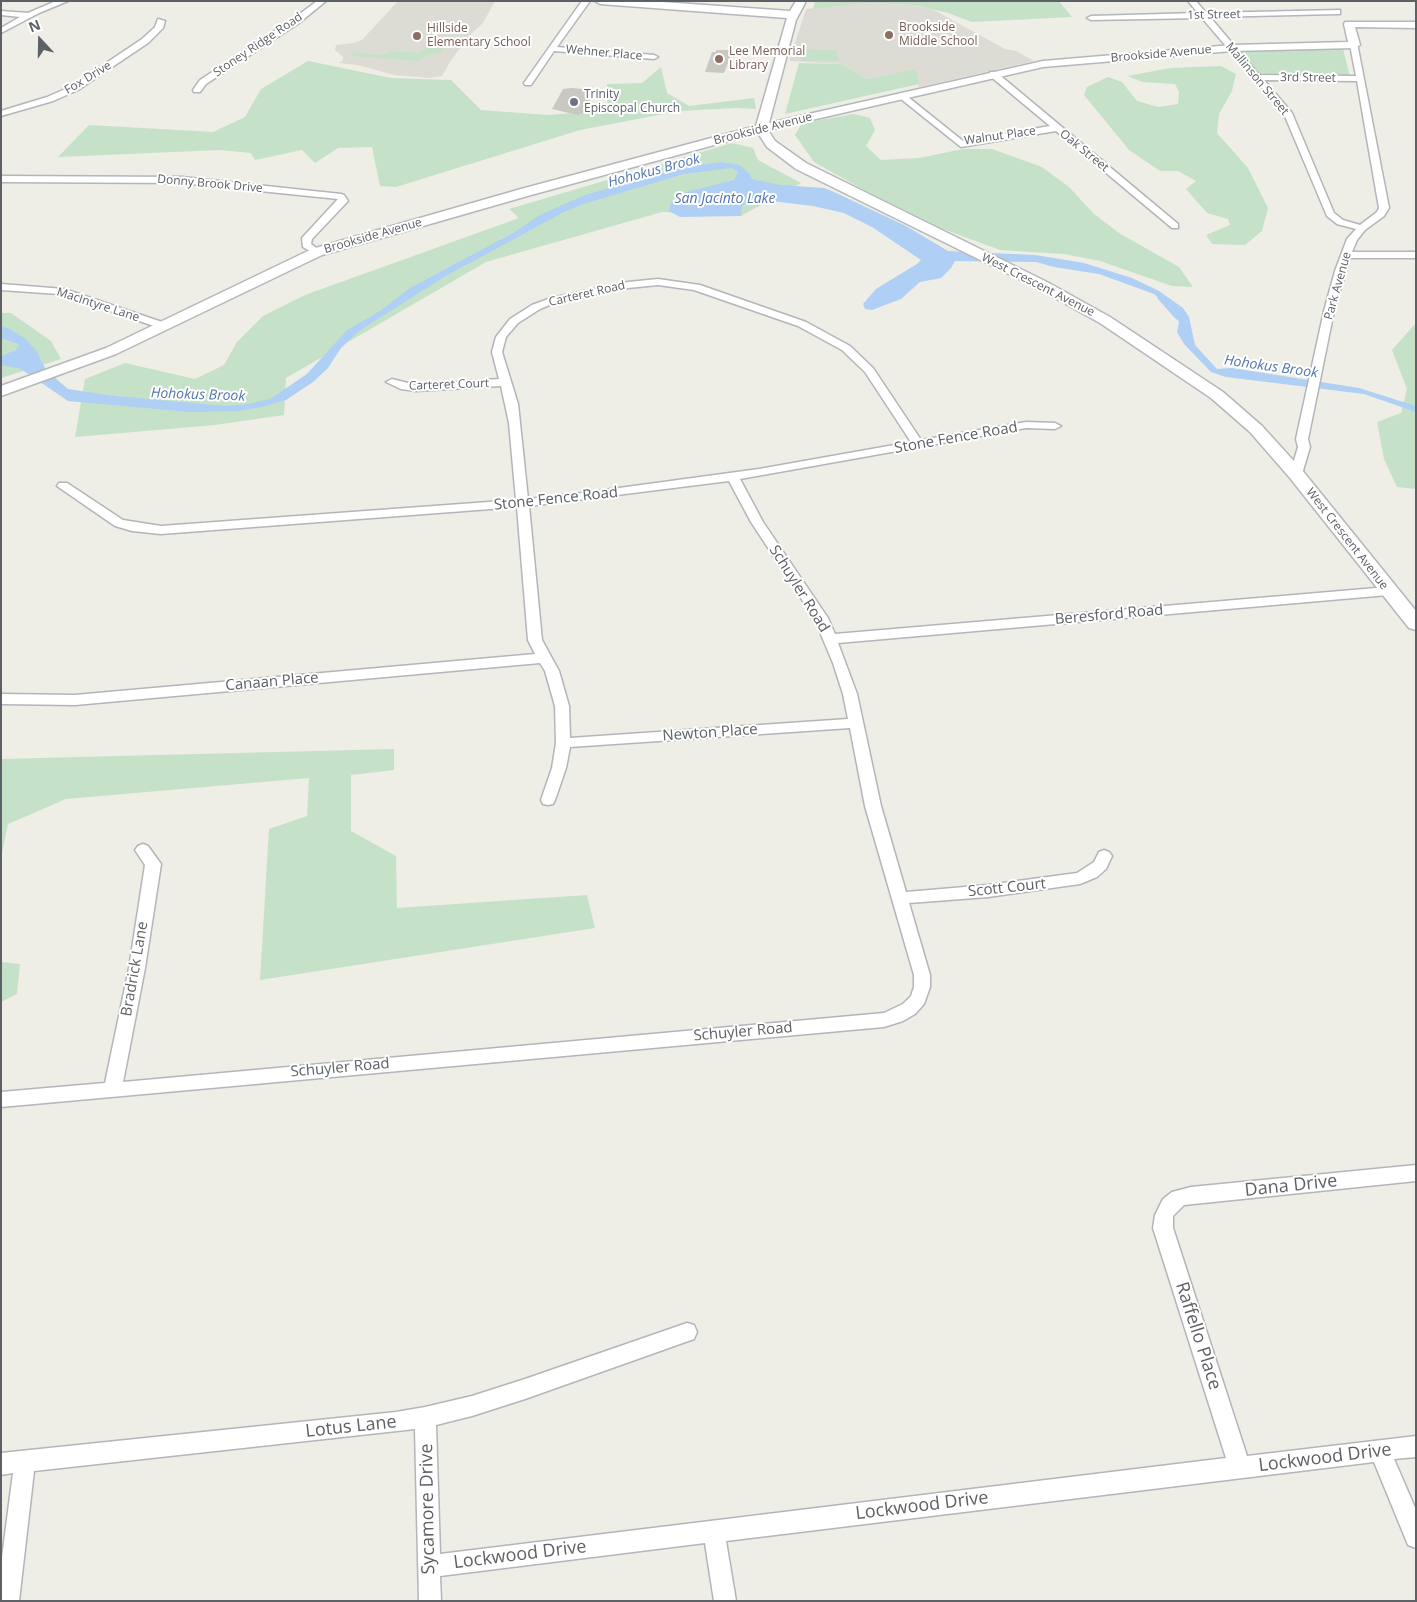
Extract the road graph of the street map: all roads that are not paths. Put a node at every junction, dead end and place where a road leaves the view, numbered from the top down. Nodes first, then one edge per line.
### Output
1 (64, 1) edge
2 (322, 1) edge
3 (586, 1) edge
4 (600, 1) edge
5 (800, 1) edge
6 (1192, 1) edge
7 (1327, 1) edge
8 (625, 2) edge
9 (1337, 12) junction
10 (1, 13) edge
11 (28, 15) junction
12 (795, 15) junction
13 (1204, 15) junction
14 (1091, 18) dead end
15 (161, 21) dead end
16 (1349, 24) junction
17 (1416, 25) edge
18 (1, 31) edge
19 (1354, 45) junction
20 (553, 48) junction
21 (1232, 48) junction
22 (654, 57) dead end
23 (993, 74) junction
24 (1257, 77) junction
25 (1358, 79) junction
26 (528, 83) dead end
27 (197, 90) dead end
28 (900, 95) junction
29 (1, 114) edge
30 (766, 114) junction
31 (796, 120) junction
32 (1056, 128) junction
33 (762, 129) junction
34 (1, 179) edge
35 (1175, 226) dead end
36 (1362, 228) junction
37 (317, 252) junction
38 (1346, 255) junction
39 (1416, 255) edge
40 (1, 287) edge
41 (164, 326) junction
42 (392, 382) dead end
43 (506, 382) junction
44 (1, 391) edge
45 (1056, 426) dead end
46 (918, 444) junction
47 (1296, 474) junction
48 (733, 477) junction
49 (63, 486) dead end
50 (522, 503) junction
51 (1388, 590) junction
52 (1416, 624) edge
53 (830, 639) junction
54 (544, 658) junction
55 (1, 699) edge
56 (858, 723) junction
57 (563, 743) junction
58 (548, 800) dead end
59 (143, 850) dead end
60 (1104, 856) dead end
61 (900, 898) junction
62 (112, 1089) junction
63 (1, 1100) edge
64 (1416, 1173) edge
65 (1170, 1205) joint
66 (687, 1332) dead end
67 (425, 1417) junction
68 (1416, 1446) edge
69 (1380, 1451) junction
70 (25, 1461) junction
71 (1, 1464) edge
72 (1240, 1468) junction
73 (714, 1532) junction
74 (1416, 1537) edge
75 (429, 1566) junction
76 (8, 1601) edge
77 (430, 1601) edge
78 (725, 1601) edge

1 - 11 street
2 - 27 street, Stoney Ridge Road
3 - 20 street
4 - 8 main road
5 - 12 main road
6 - 13 street, Mallinson Street
7 - 9 street
8 - 12 main road
9 - 13 street, 1st Street
9 - 16 street
10 - 11 street
11 - 18 street
12 - 30 main road
13 - 14 street, 1st Street
13 - 21 street, Mallinson Street
15 - 29 street, Fox Drive
16 - 17 main road
16 - 19 main road, Park Avenue
19 - 21 main road, Brookside Avenue
19 - 25 street, Park Avenue
20 - 22 street, Wehner Place
20 - 26 street
21 - 23 main road, Brookside Avenue
21 - 24 street, Mallinson Street
23 - 28 main road, Brookside Avenue
23 - 32 street, Oak Street
24 - 25 street, 3rd Street
24 - 36 street, Mallinson Street
25 - 36 street, Park Avenue
28 - 31 main road, Brookside Avenue
28 - 32 street, Walnut Place
30 - 31 main road
30 - 33 main road
31 - 33 main road, Brookside Avenue
32 - 35 street, Oak Street
33 - 37 main road, Brookside Avenue
33 - 47 main road, West Crescent Avenue
34 - 37 street, Donny Brook Drive
36 - 38 street, Park Avenue
37 - 41 main road, Brookside Avenue
38 - 39 street
38 - 47 street, Park Avenue
40 - 41 street, MacIntyre Lane
41 - 44 main road, Brookside Avenue
42 - 43 street, Carteret Court
43 - 46 street, Carteret Road
43 - 50 street, Carteret Road
45 - 46 street, Stone Fence Road
46 - 48 street, Stone Fence Road
47 - 51 main road, West Crescent Avenue
48 - 50 street, Stone Fence Road
48 - 53 street, Schuyler Road
49 - 50 street, Stone Fence Road
50 - 54 street, Carteret Road
51 - 52 main road, West Crescent Avenue
51 - 53 street, Beresford Road
53 - 56 street, Schuyler Road
54 - 55 street, Canaan Place
54 - 57 street, Carteret Road
56 - 57 street, Newton Place
56 - 61 street, Schuyler Road
57 - 58 street, Carteret Road
59 - 62 street, Bradrick Lane
60 - 61 street, Scott Court
61 - 62 street, Schuyler Road
62 - 63 street, Schuyler Road
64 - 65 street, Dana Drive
65 - 72 street, Raffello Place
66 - 67 street, Lotus Lane
67 - 70 street, Lotus Lane
67 - 75 street, Sycamore Drive
68 - 69 street, Lockwood Drive
69 - 72 street, Lockwood Drive
69 - 74 street
70 - 71 street, Lotus Lane
70 - 76 street
72 - 73 street, Lockwood Drive
73 - 75 street, Lockwood Drive
73 - 78 street
75 - 77 street, Sycamore Drive

